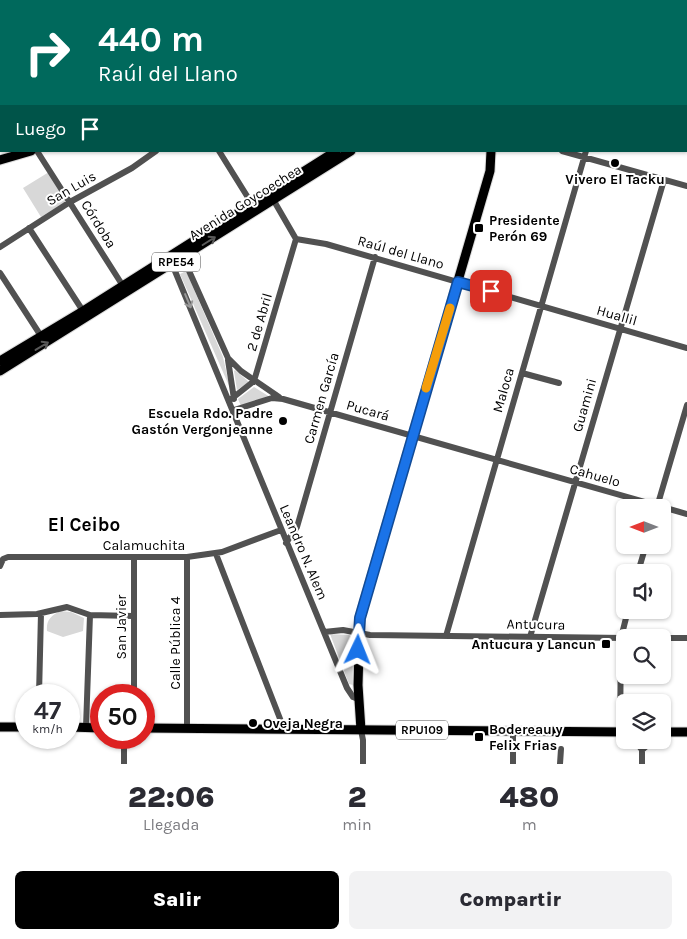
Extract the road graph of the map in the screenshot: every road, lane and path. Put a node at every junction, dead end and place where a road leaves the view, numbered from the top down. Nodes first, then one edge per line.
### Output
1 (27, 152) edge
2 (38, 152) edge
3 (155, 152) edge
4 (220, 152) edge
5 (334, 152) edge
6 (349, 152) edge
7 (491, 152) edge
8 (570, 152) edge
9 (585, 154) edge
10 (0, 160) edge
11 (664, 180) junction
12 (687, 186) edge
13 (274, 201) junction
14 (70, 202) junction
15 (252, 204) junction
16 (29, 228) junction
17 (296, 239) junction
18 (0, 247) edge
19 (181, 253) junction
20 (375, 257) junction
21 (172, 264) junction
22 (187, 267) junction
23 (0, 273) edge
24 (458, 282) junction
25 (123, 286) junction
26 (540, 306) junction
27 (83, 311) junction
28 (619, 329) junction
29 (41, 336) junction
30 (687, 348) edge
31 (228, 358) junction
32 (0, 361) edge
33 (0, 371) edge
34 (522, 373) junction
35 (254, 381) junction
36 (559, 383) dead end
37 (232, 399) junction
38 (282, 399) junction
39 (687, 405) edge
40 (234, 410) junction
41 (331, 412) junction
42 (412, 435) junction
43 (496, 460) junction
44 (575, 482) junction
45 (633, 499) edge
46 (659, 499) edge
47 (671, 510) edge
48 (687, 514) edge
49 (281, 530) junction
50 (286, 544) junction
51 (216, 554) junction
52 (134, 558) junction
53 (187, 558) junction
54 (1, 562) edge
55 (41, 613) junction
56 (0, 615) edge
57 (90, 615) junction
58 (134, 616) junction
59 (324, 632) junction
60 (358, 633) junction
61 (446, 636) junction
62 (530, 637) junction
63 (616, 638) edge
64 (671, 638) edge
65 (687, 638) edge
66 (39, 684) edge
67 (134, 684) edge
68 (358, 699) junction
69 (0, 727) edge
70 (15, 727) edge
71 (80, 727) edge
72 (86, 727) junction
73 (90, 727) edge
74 (155, 728) edge
75 (187, 729) junction
76 (284, 729) junction
77 (360, 730) junction
78 (513, 731) junction
79 (616, 732) edge
80 (671, 732) edge
81 (687, 732) edge
82 (561, 748) dead end
83 (124, 749) edge
84 (642, 750) edge
85 (124, 764) edge
86 (363, 764) edge
87 (513, 764) edge
88 (560, 764) edge
89 (642, 764) edge

1 - 10 main road
2 - 14 street, Córdoba
3 - 14 street, San Luis
4 - 15 street
5 - 15 main road, Avenida Goycoechea / RPE54
6 - 13 main road, Avenida Goycoechea / RPE54
7 - 24 main road
8 - 9 street
9 - 11 street
9 - 26 street, Maloca
11 - 12 street
11 - 28 street, Guamini
13 - 17 street
19 -> 13 main road, Avenida Goycoechea / RPE54
14 - 16 street, San Luis
14 - 25 street, Córdoba
15 - 19 main road, Avenida Goycoechea / RPE54
16 - 18 street, San Luis
16 - 27 street
17 - 20 street, Raúl del Llano
17 - 35 street, 2 de Abril
19 - 21 main road, Avenida Goycoechea / RPE54
19 - 22 street, Leandro N. Alem
20 - 24 street, Raúl del Llano
20 - 41 street, Carmen García
21 - 22 street
21 - 25 main road, Avenida Goycoechea / RPE54
33 -> 21 main road, Avenida Goycoechea / RPE54
21 -> 37 street, Leandro N. Alem
22 - 31 street, Leandro N. Alem
23 - 29 street
24 - 26 street, Raúl del Llano
24 - 42 main road
25 - 27 main road, Avenida Goycoechea / RPE54
26 - 28 street, Huallil
26 - 34 street, Maloca
27 - 29 main road, Avenida Goycoechea / RPE54
28 - 30 street, Huallil
28 - 44 street, Guamini
29 - 32 main road, Avenida Goycoechea / RPE54
31 - 35 street, Leandro N. Alem
31 - 37 street, Leandro N. Alem
34 - 36 street
34 - 43 street, Maloca
35 - 37 street
35 - 38 street, Leandro N. Alem
37 - 40 street, Leandro N. Alem
38 - 40 street, Pucará
38 - 41 street, Pucará
39 - 46 street
40 - 49 street, Leandro N. Alem
41 - 42 street, Pucará
41 - 50 street, Carmen García
42 - 43 street, Pucará
42 - 60 main road
43 - 44 street, Cahuelo
43 - 61 street, Maloca
44 - 45 street, Cahuelo
44 - 62 street, Guamini
47 - 48 street, Cahuelo
49 - 50 street, Leandro N. Alem
49 - 51 street, Calamuchita
50 - 59 street, Leandro N. Alem
51 - 53 street, Calamuchita
51 - 76 street
52 - 53 street, Calamuchita
52 - 54 street, Calamuchita
52 - 58 street, San Javier
53 - 75 street, Calle Pública 4
55 - 56 street
55 - 57 street
55 - 66 street
57 - 58 street
57 - 72 street
58 - 67 street, San Javier
59 - 60 street, Antucura
59 - 68 street, Leandro N. Alem
60 - 61 street, Antucura
60 - 68 main road
61 - 62 street, Antucura
62 - 63 street, Antucura
64 - 65 street
68 - 77 main road
69 - 70 main road
71 - 72 main road
72 - 73 main road
74 - 75 main road, RPU109
75 - 76 main road, RPU109
76 - 77 main road, RPU109
77 - 78 main road, RPU109
77 - 86 street
78 - 79 main road, RPU109
78 - 87 street
80 - 81 main road
82 - 88 street
83 - 85 street
84 - 89 street

